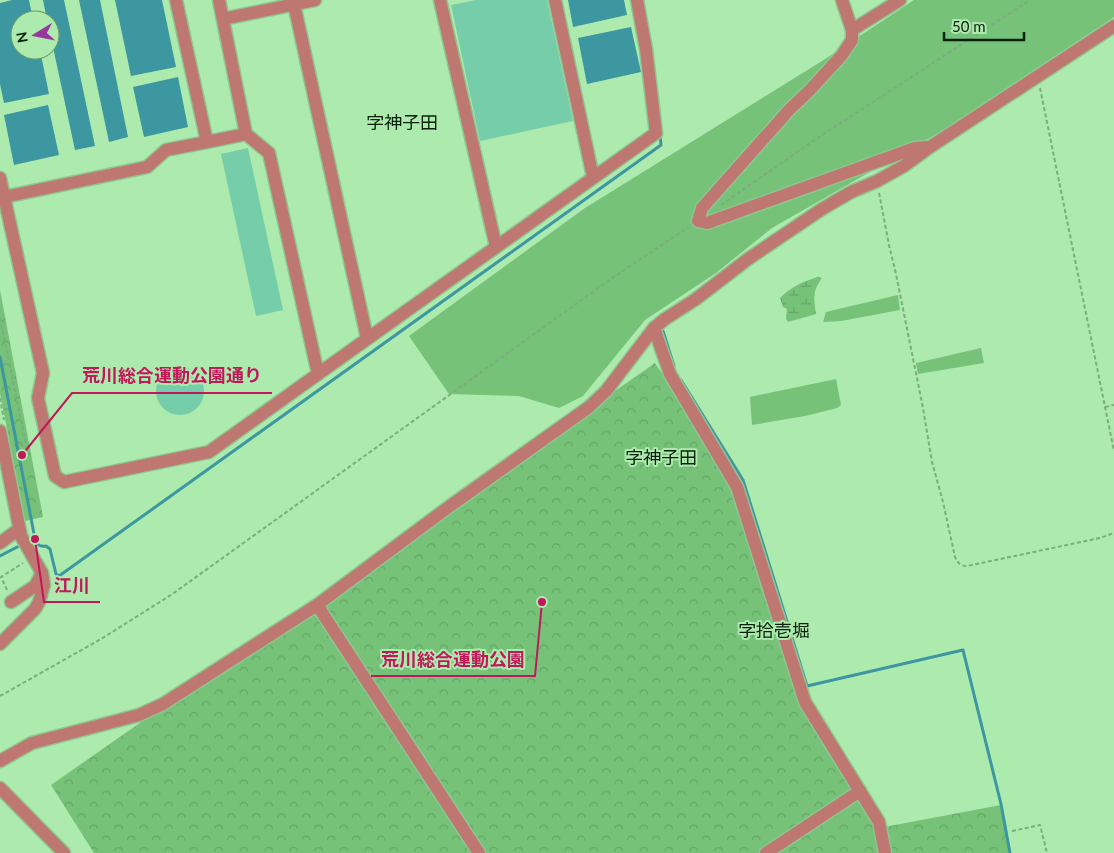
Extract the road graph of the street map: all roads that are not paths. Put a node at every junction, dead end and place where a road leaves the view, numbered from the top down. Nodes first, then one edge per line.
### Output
1 (176, 0) edge
2 (218, 0) edge
3 (315, 0) edge
4 (440, 0) edge
5 (555, 0) edge
6 (637, 0) edge
7 (842, 0) edge
8 (900, 0) edge
9 (294, 4) junction
10 (223, 19) junction
11 (1114, 26) edge
12 (852, 30) junction
13 (246, 134) junction
14 (207, 142) junction
15 (930, 147) junction
16 (593, 177) junction
17 (0, 178) edge
18 (4, 197) junction
19 (496, 247) junction
20 (654, 328) junction
21 (367, 338) junction
22 (318, 374) junction
23 (0, 431) edge
24 (0, 543) edge
25 (23, 544) junction
26 (42, 573) junction
27 (12, 601) road end
28 (317, 605) junction
29 (0, 644) edge
30 (0, 761) edge
31 (0, 788) edge
32 (860, 791) junction
33 (64, 853) edge
34 (479, 853) edge
35 (766, 853) edge
36 (885, 853) edge

1 - 14 street
2 - 10 street
3 - 9 street
4 - 19 street
5 - 16 street
6 - 16 street
7 - 12 street
8 - 12 street
9 - 10 street
9 - 21 street
10 - 13 street
11 - 15 street
12 - 15 street
13 - 14 street
13 - 22 street
14 - 18 street
15 - 20 street
16 - 19 street
17 - 18 street
18 - 22 street
19 - 21 street
20 - 28 street
20 - 32 street
21 - 22 street
23 - 25 street
24 - 25 street
25 - 26 street
26 - 27 street
26 - 29 street
28 - 30 street
28 - 34 street
31 - 33 street
32 - 35 street
32 - 36 street

